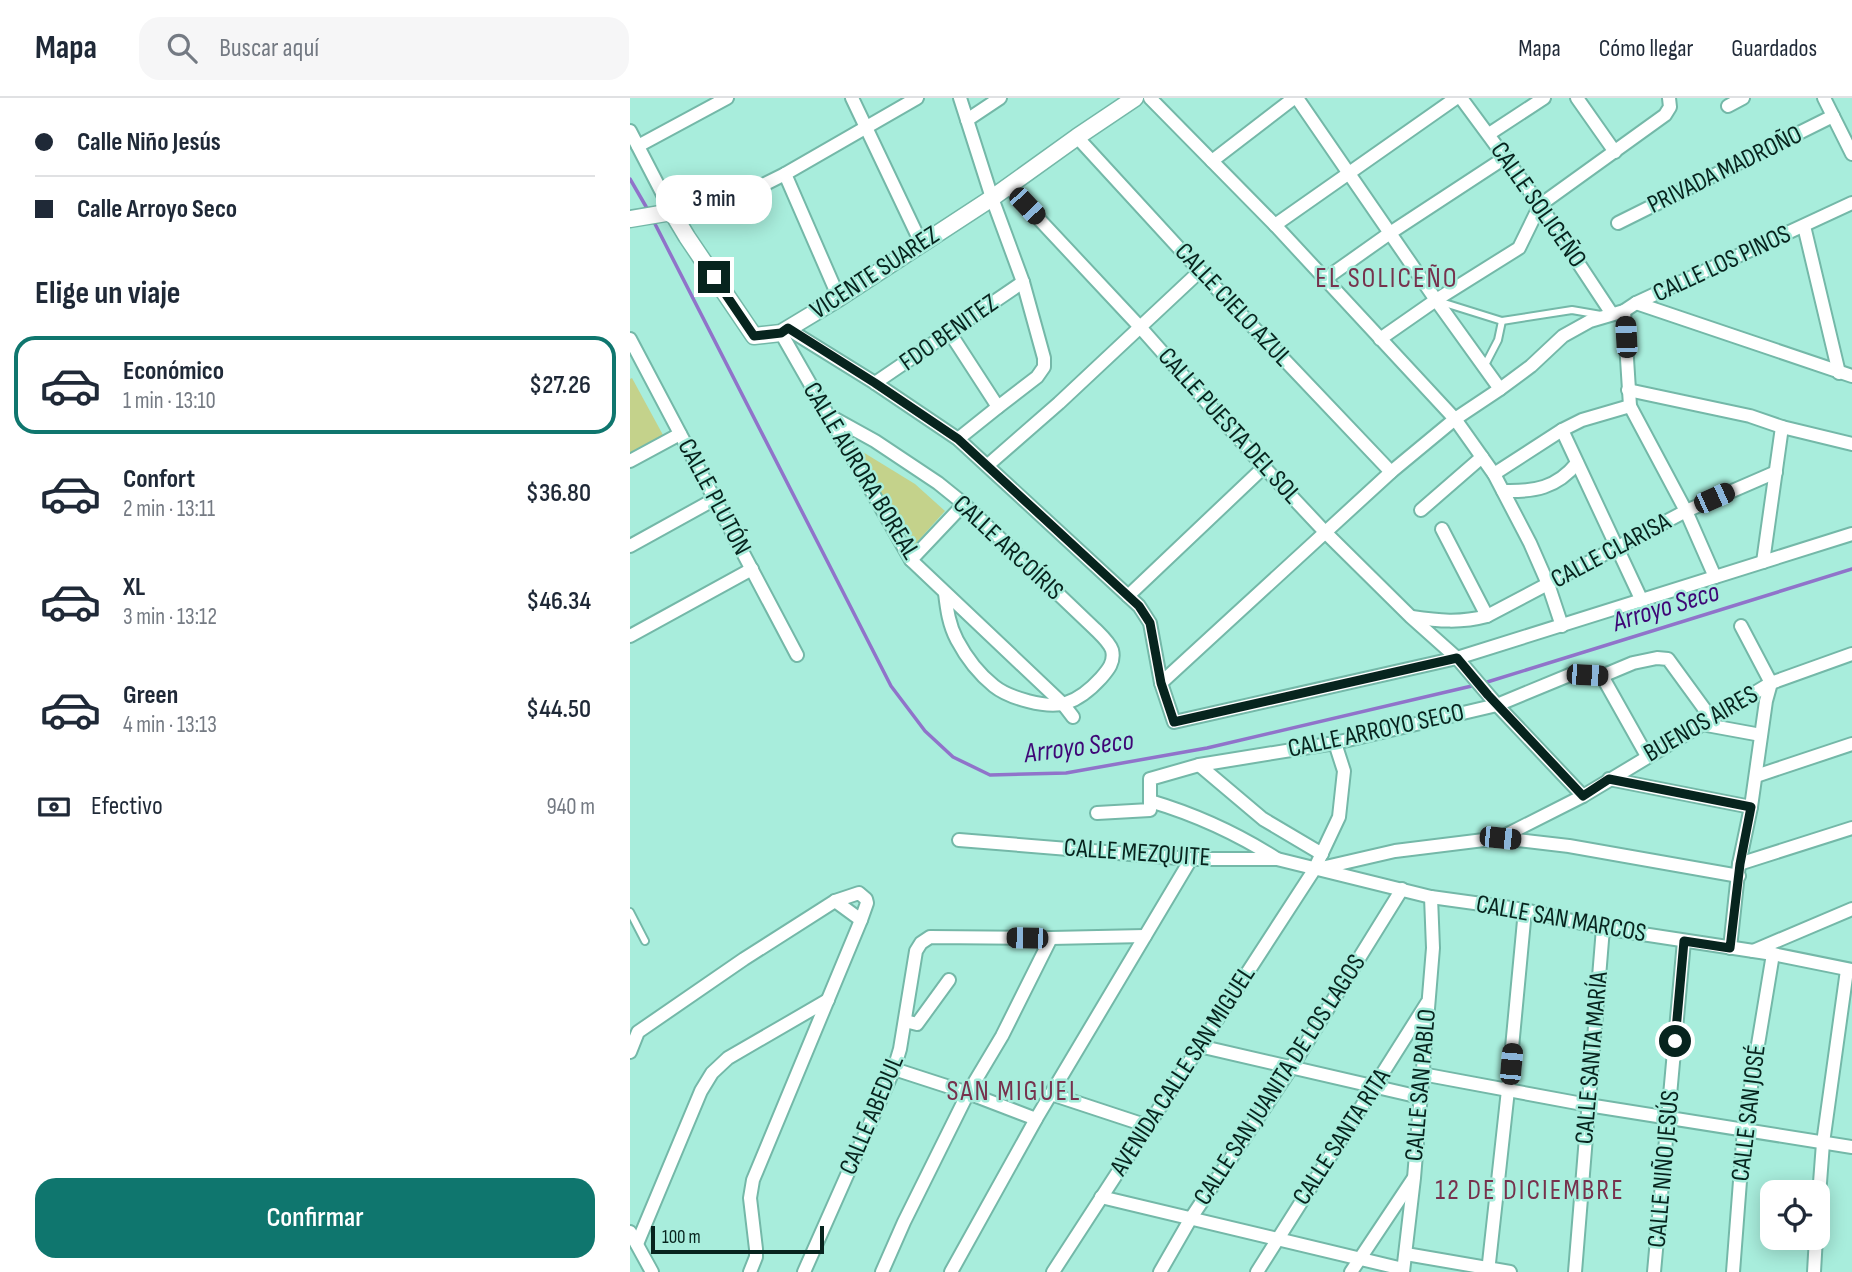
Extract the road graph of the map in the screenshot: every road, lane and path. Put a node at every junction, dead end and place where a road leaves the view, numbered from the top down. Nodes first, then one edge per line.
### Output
1 (727, 98) edge
2 (852, 98) edge
3 (917, 98) edge
4 (960, 98) edge
5 (1000, 98) edge
6 (1135, 98) edge
7 (1150, 98) edge
8 (1296, 98) edge
9 (1458, 98) edge
10 (1544, 98) edge
11 (1577, 98) edge
12 (1744, 98) edge
13 (1824, 98) edge
14 (1669, 103) edge
15 (1728, 106) dead end
16 (1833, 116) junction
17 (967, 120) junction
18 (866, 127) junction
19 (630, 131) edge
20 (1489, 134) junction
21 (1077, 137) junction
22 (638, 146) junction
23 (1615, 152) junction
24 (1852, 154) edge
25 (1506, 157) junction
26 (1212, 161) junction
27 (1350, 173) junction
28 (785, 174) junction
29 (1009, 186) junction
30 (992, 198) junction
31 (1852, 203) edge
32 (1540, 205) junction
33 (668, 213) junction
34 (634, 219) edge
35 (1618, 223) dead end
36 (1275, 225) junction
37 (1804, 226) junction
38 (1390, 233) junction
39 (921, 243) junction
40 (1200, 271) junction
41 (1325, 279) junction
42 (1023, 282) junction
43 (839, 298) junction
44 (1436, 300) junction
45 (1636, 303) junction
46 (1614, 314) junction
47 (1502, 321) junction
48 (1140, 327) junction
49 (785, 331) junction
50 (950, 333) junction
51 (1380, 338) junction
52 (630, 339) edge
53 (635, 361) edge
54 (1484, 367) junction
55 (1846, 375) edge
56 (875, 383) junction
57 (1500, 389) junction
58 (1628, 390) junction
59 (1630, 406) junction
60 (998, 407) junction
61 (828, 415) junction
62 (1455, 419) junction
63 (1782, 427) junction
64 (1562, 430) junction
65 (680, 433) junction
66 (958, 439) junction
67 (1852, 444) edge
68 (1482, 457) junction
69 (630, 461) edge
70 (1577, 463) junction
71 (988, 465) junction
72 (1264, 467) junction
73 (1391, 472) junction
74 (1776, 472) junction
75 (1494, 474) junction
76 (1503, 491) junction
77 (715, 499) junction
78 (964, 504) junction
79 (1421, 510) dead end
80 (1686, 511) junction
81 (1442, 529) dead end
82 (1325, 533) junction
83 (1852, 534) edge
84 (630, 546) edge
85 (1618, 547) junction
86 (911, 560) junction
87 (1763, 562) junction
88 (752, 569) junction
89 (1715, 577) junction
90 (1548, 584) junction
91 (945, 593) junction
92 (1128, 596) junction
93 (1642, 601) junction
94 (1487, 615) junction
95 (1411, 617) junction
96 (1562, 626) junction
97 (1741, 626) dead end
98 (630, 636) edge
99 (1852, 654) edge
100 (797, 656) dead end
101 (1461, 662) junction
102 (1602, 676) junction
103 (1161, 683) junction
104 (1771, 683) junction
105 (1063, 704) junction
106 (1497, 705) junction
107 (1073, 717) dead end
108 (1706, 721) junction
109 (1761, 735) junction
110 (1335, 744) junction
111 (1852, 744) edge
112 (1647, 756) junction
113 (1199, 765) junction
114 (1756, 776) junction
115 (1609, 779) junction
116 (1583, 796) junction
117 (1150, 806) junction
118 (1751, 807) junction
119 (1097, 813) dead end
120 (1852, 828) edge
121 (1500, 838) junction
122 (959, 840) dead end
123 (1321, 854) junction
124 (1191, 859) junction
125 (1277, 859) junction
126 (1314, 870) junction
127 (1739, 870) junction
128 (1402, 889) junction
129 (1431, 897) junction
130 (835, 901) junction
131 (1852, 909) edge
132 (1525, 911) junction
133 (630, 912) edge
134 (861, 920) junction
135 (1603, 928) junction
136 (1145, 936) junction
137 (1051, 938) junction
138 (645, 941) dead end
139 (1684, 941) junction
140 (1730, 948) junction
141 (1752, 951) junction
142 (1773, 954) junction
143 (1849, 970) edge
144 (949, 980) dead end
145 (829, 1000) junction
146 (1428, 1002) junction
147 (905, 1021) junction
148 (634, 1034) edge
149 (1199, 1046) junction
150 (630, 1052) edge
151 (1291, 1068) junction
152 (894, 1069) junction
153 (1422, 1073) junction
154 (1374, 1086) junction
155 (1508, 1090) junction
156 (968, 1093) junction
157 (1051, 1094) junction
158 (1420, 1097) junction
159 (1588, 1105) junction
160 (1669, 1117) junction
161 (1036, 1119) junction
162 (1148, 1126) junction
163 (1744, 1129) junction
164 (1823, 1143) junction
165 (1852, 1147) edge
166 (1414, 1178) junction
167 (1820, 1180) edge
168 (1101, 1198) junction
169 (1191, 1218) junction
170 (630, 1232) edge
171 (1276, 1239) junction
172 (637, 1244) junction
173 (1815, 1250) edge
174 (1406, 1254) junction
175 (1360, 1259) junction
176 (1488, 1270) edge
177 (1403, 1271) edge
178 (652, 1272) edge
179 (750, 1272) edge
180 (804, 1272) edge
181 (882, 1272) edge
182 (951, 1272) edge
183 (1053, 1272) edge
184 (1160, 1272) edge
185 (1256, 1272) edge
186 (1351, 1272) edge
187 (1510, 1272) edge
188 (1575, 1272) edge
189 (1654, 1272) edge
190 (1733, 1272) edge
191 (1814, 1272) edge

1 - 22 street
2 - 18 street
3 - 18 street
4 - 17 street
5 - 17 street
6 - 21 street, VICENTE SUAREZ
7 - 26 street
8 - 26 street
8 - 27 street
9 - 20 street, CALLE SOLICEÑO
9 - 27 street
10 - 20 street
11 - 23 street
12 - 15 street
13 - 16 street
14 - 23 street
16 - 24 street
16 - 35 street, PRIVADA MADROÑO
17 - 30 street
18 - 28 street
18 - 39 street
19 - 22 street
20 - 25 street, CALLE SOLICEÑO
21 - 29 street, VICENTE SUAREZ
21 - 40 street, CALLE CIELO AZUL
22 - 33 street
23 - 32 street
25 - 32 street, CALLE SOLICEÑO
25 - 38 street
26 - 36 street
27 - 36 street
27 - 38 street
28 - 33 street
28 - 43 street
29 - 30 street, VICENTE SUAREZ
29 - 48 street, CALLE PUESTA DEL SOL
30 - 39 street, VICENTE SUAREZ
30 - 42 street
31 - 37 street, CALLE LOS PINOS
32 - 44 street
32 - 46 street, CALLE SOLICEÑO
33 - 34 street
33 - 49 street, VICENTE SUAREZ
36 - 41 street
37 - 45 street, CALLE LOS PINOS
37 - 55 street
38 - 41 street
38 - 44 street
39 - 43 street, VICENTE SUAREZ
40 - 48 street
40 - 73 street, CALLE CIELO AZUL
41 - 51 street
42 - 50 street, FDO BENITEZ
42 - 60 street
43 - 49 street, VICENTE SUAREZ
44 - 47 lane
44 - 51 street
44 - 54 street
45 - 46 street, CALLE LOS PINOS
45 - 55 street
46 - 47 lane
46 - 57 street, CALLE LOS PINOS
46 - 58 street
47 - 54 lane
48 - 71 street
48 - 72 street, CALLE PUESTA DEL SOL
49 - 56 street
49 - 61 street, CALLE AURORA BOREAL
50 - 56 street, FDO BENITEZ
50 - 60 street
51 - 62 street
52 - 53 street, CALLE PLUTÓN
53 - 65 street, CALLE PLUTÓN
54 - 57 street
56 - 66 street
57 - 62 street, CALLE LOS PINOS
58 - 59 street
58 - 63 street
59 - 64 street
59 - 80 street
60 - 66 street
61 - 78 street, CALLE ARCOÍRIS
61 - 86 street, CALLE AURORA BOREAL
62 - 68 street
62 - 73 street, CALLE LOS PINOS
63 - 67 street
63 - 74 street
64 - 70 street
64 - 75 street
65 - 69 street
65 - 77 street, CALLE PLUTÓN
66 - 71 street
68 - 75 street
68 - 79 street
70 - 76 street
70 - 85 street
71 - 92 street
72 - 82 street, CALLE PUESTA DEL SOL
72 - 92 street
73 - 82 street, CALLE LOS PINOS
74 - 80 street, CALLE CLARISA
74 - 87 street
75 - 76 street
76 - 90 street
77 - 84 street
77 - 88 street, CALLE PLUTÓN
78 - 86 street
78 - 105 street, CALLE ARCOÍRIS
80 - 85 street, CALLE CLARISA
80 - 89 street
81 - 94 street
82 - 95 street, CALLE PUESTA DEL SOL
82 - 103 street, CALLE LOS PINOS
83 - 87 street, CALLE ARROYO SECO
85 - 90 street, CALLE CLARISA
85 - 93 street
86 - 91 street, CALLE AURORA BOREAL
87 - 89 street, CALLE ARROYO SECO
88 - 98 street
88 - 100 street, CALLE PLUTÓN
89 - 93 street, CALLE ARROYO SECO
90 - 94 street, CALLE CLARISA
90 - 96 street
91 - 105 street, CALLE AURORA BOREAL
91 - 105 street
92 - 103 street
93 - 96 street, CALLE ARROYO SECO
94 - 95 street, CALLE CLARISA
95 - 101 street, CALLE PUESTA DEL SOL
96 - 101 street, CALLE ARROYO SECO
97 - 104 street
99 - 104 street, BUENOS AIRES
101 - 103 street, CALLE ARROYO SECO
101 - 106 street, CALLE PUESTA DEL SOL
102 - 106 street, CALLE ARROYO SECO
102 - 108 street, CALLE ARROYO SECO
102 - 112 street
104 - 108 street, BUENOS AIRES
104 - 109 street
105 - 107 street, CALLE AURORA BOREAL
106 - 110 street, CALLE ARROYO SECO
106 - 116 street, CALLE PUESTA DEL SOL
108 - 109 street
108 - 112 street, BUENOS AIRES
109 - 114 street
110 - 113 street, CALLE ARROYO SECO
110 - 123 street, AVENIDA CALLE SAN MIGUEL
111 - 114 street
112 - 115 street, BUENOS AIRES
113 - 117 street, CALLE ARROYO SECO
113 - 123 street
114 - 118 street
115 - 116 street, BUENOS AIRES
115 - 118 street
116 - 121 street, BUENOS AIRES
117 - 119 street
117 - 125 street
118 - 127 street
120 - 127 street
121 - 126 street, BUENOS AIRES
121 - 127 street
122 - 124 street, CALLE MEZQUITE
123 - 126 street, AVENIDA CALLE SAN MIGUEL
124 - 125 street, CALLE MEZQUITE
124 - 136 street
125 - 126 street, CALLE MEZQUITE
126 - 128 street, CALLE SAN MARCOS
126 - 149 street, AVENIDA CALLE SAN MIGUEL
127 - 140 street
128 - 129 street, CALLE SAN MARCOS
128 - 151 street, CALLE SAN JUANITA DE LOS LAGOS
129 - 132 street, CALLE SAN MARCOS
129 - 146 street, CALLE SAN PABLO
130 - 134 street
130 - 134 street
130 - 148 street
131 - 141 street
132 - 135 street, CALLE SAN MARCOS
132 - 155 street
133 - 138 lane
134 - 145 street
135 - 139 street, CALLE SAN MARCOS
135 - 159 street, CALLE SANTA MARÍA
136 - 137 street
136 - 157 street
137 - 147 street, CALLE ABEDUL
137 - 156 street
139 - 140 street, CALLE SAN MARCOS
139 - 160 street, CALLE NIÑO JESÚS
140 - 141 street, CALLE SAN MARCOS
141 - 142 street, CALLE SAN MARCOS
142 - 143 street, CALLE SAN MARCOS
142 - 163 street, CALLE SAN JOSÉ
143 - 164 street
144 - 147 street
145 - 172 street
145 - 179 street
146 - 153 street, CALLE SAN PABLO
146 - 154 street, CALLE SANTA RITA
147 - 152 street, CALLE ABEDUL
148 - 150 street
149 - 151 street
149 - 162 street, AVENIDA CALLE SAN MIGUEL
151 - 154 street
151 - 169 street, CALLE SAN JUANITA DE LOS LAGOS
152 - 156 street
152 - 180 street, CALLE ABEDUL
153 - 155 street
153 - 158 street, CALLE SAN PABLO
154 - 158 street
154 - 171 street, CALLE SANTA RITA
155 - 159 street
155 - 176 street
156 - 161 street
156 - 181 street
157 - 161 street
157 - 162 street
158 - 166 street, CALLE SAN PABLO
159 - 160 street
159 - 188 street, CALLE SANTA MARÍA
160 - 163 street
160 - 189 street, CALLE NIÑO JESÚS
161 - 182 street
162 - 168 street, AVENIDA CALLE SAN MIGUEL
163 - 164 street
163 - 190 street, CALLE SAN JOSÉ
164 - 165 street
164 - 167 street
166 - 174 street, CALLE SAN PABLO
166 - 175 street
168 - 169 street
168 - 183 street, AVENIDA CALLE SAN MIGUEL
169 - 171 street
169 - 184 street, CALLE SAN JUANITA DE LOS LAGOS
170 - 172 street
171 - 175 street
171 - 185 street, CALLE SANTA RITA
172 - 178 street
173 - 191 street
174 - 176 street
174 - 177 street, CALLE SAN PABLO
175 - 177 street
175 - 186 street
176 - 187 street

